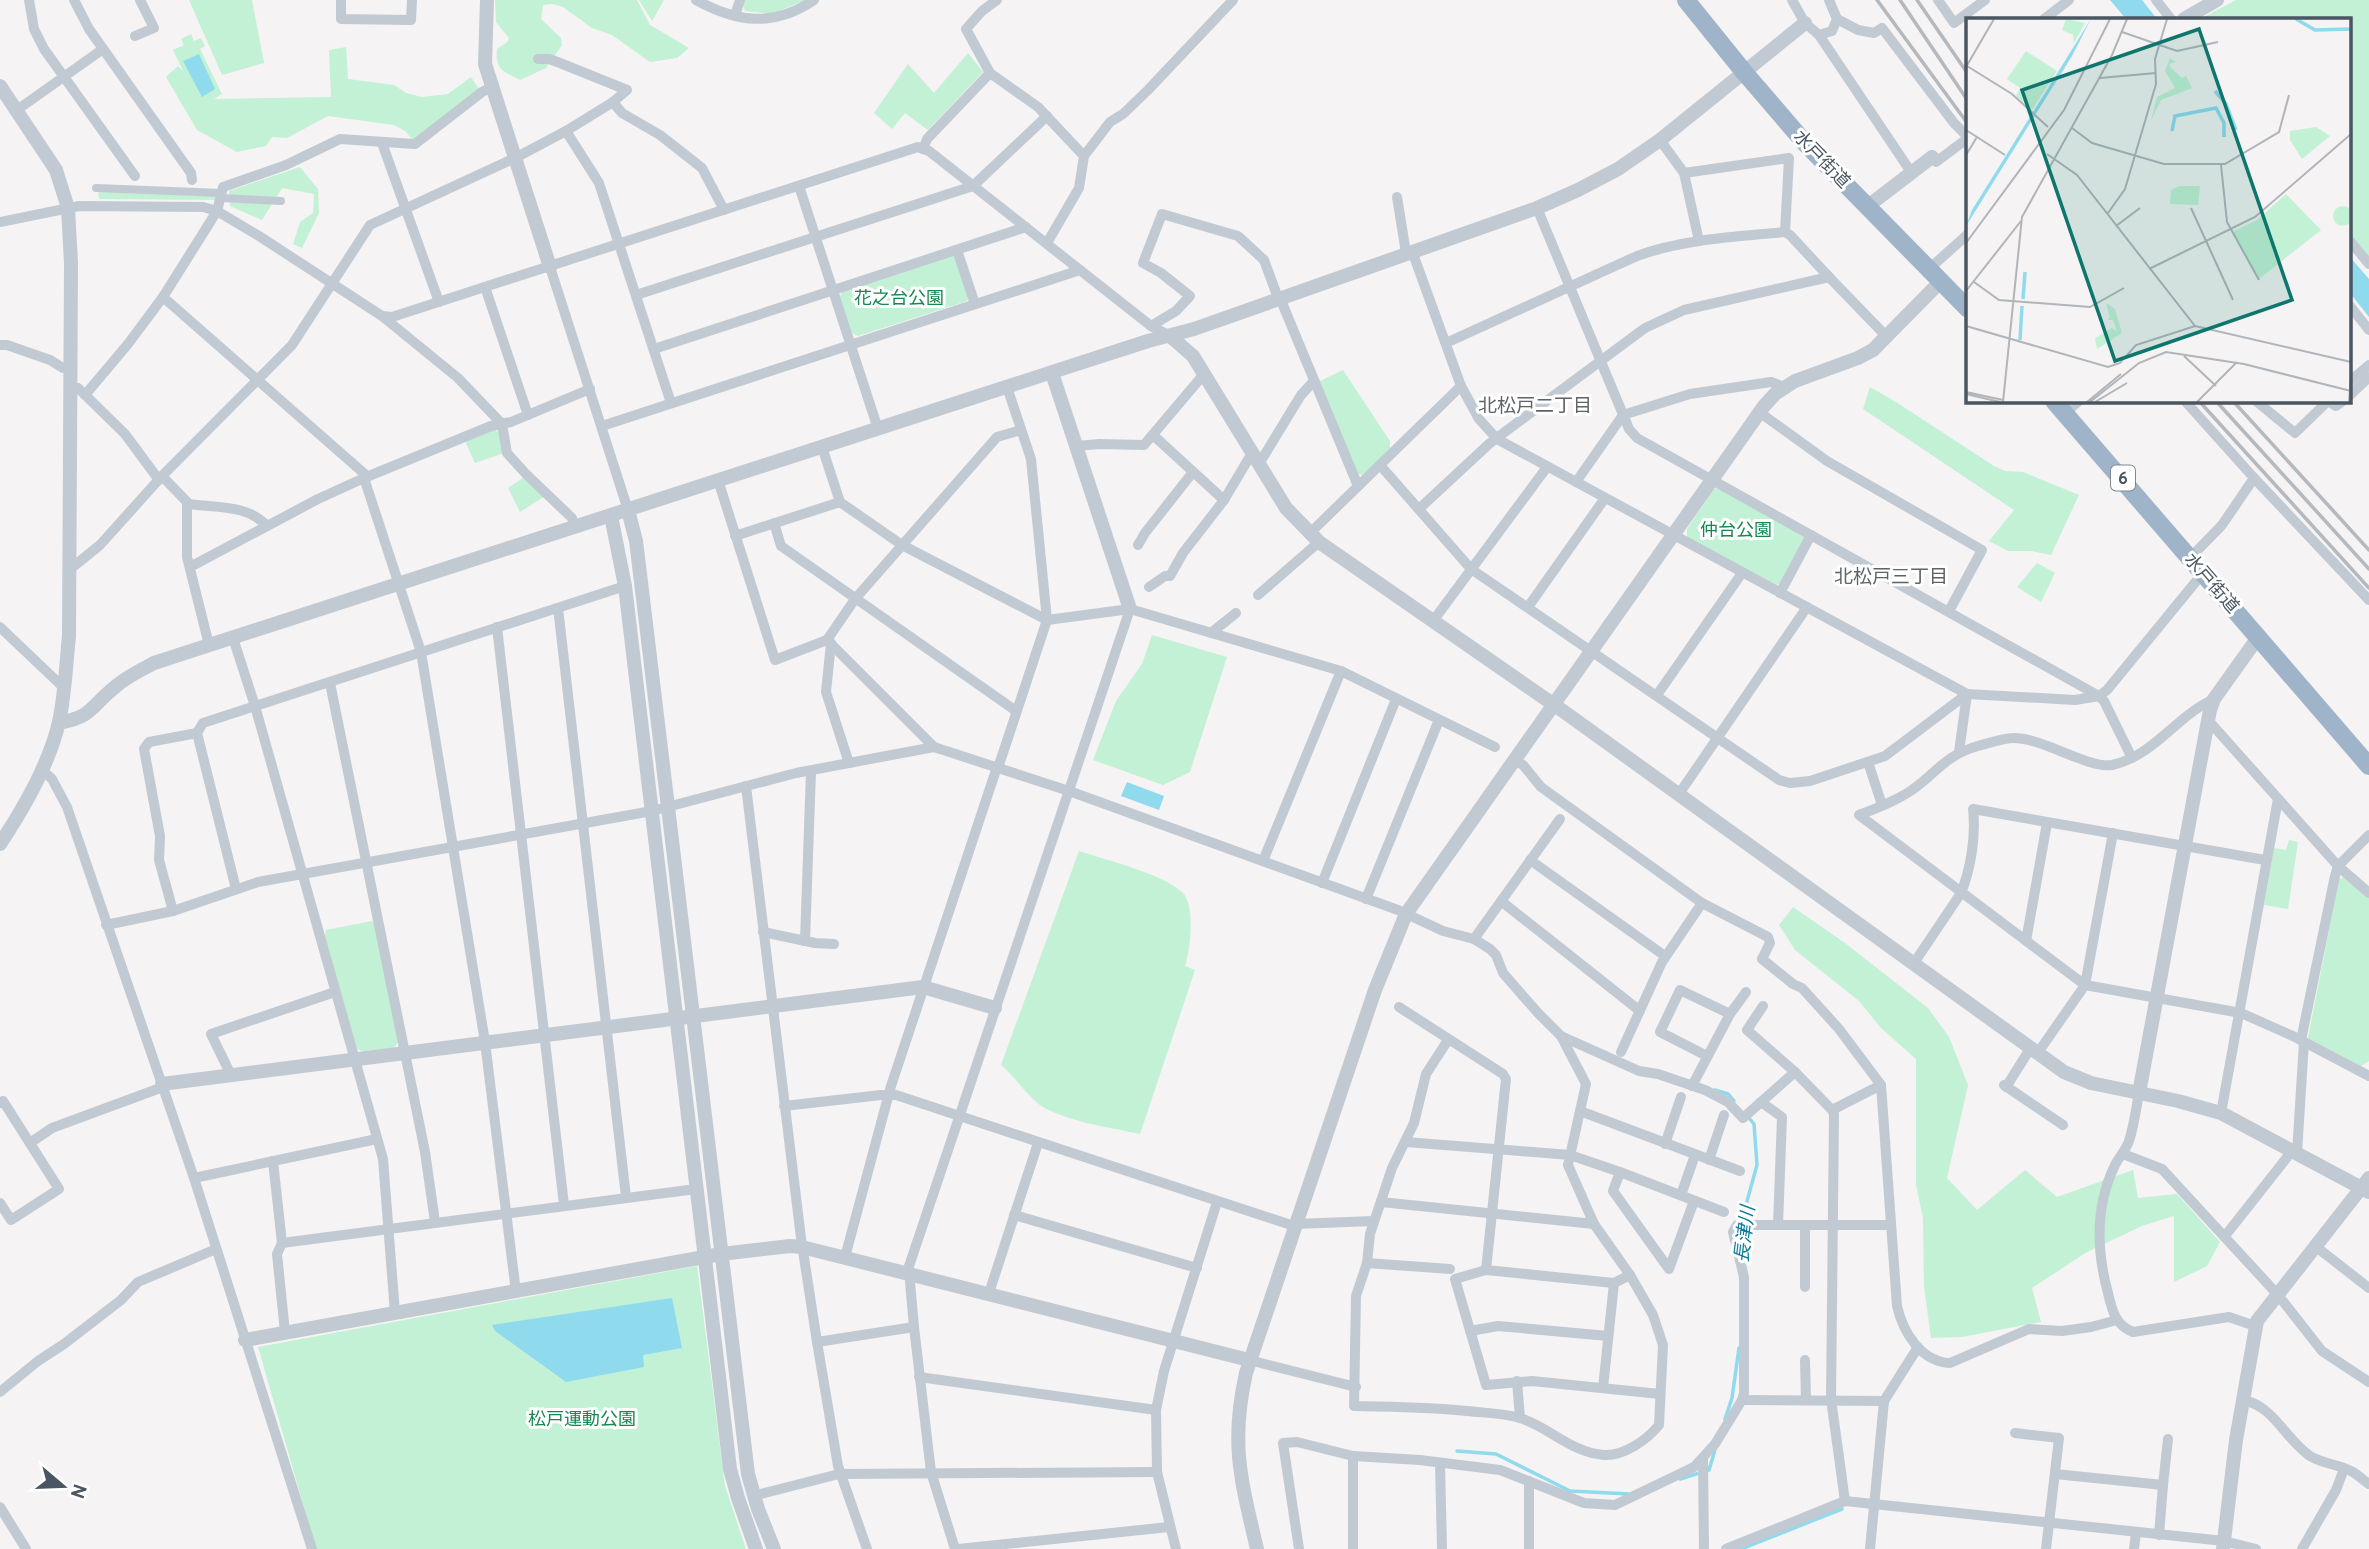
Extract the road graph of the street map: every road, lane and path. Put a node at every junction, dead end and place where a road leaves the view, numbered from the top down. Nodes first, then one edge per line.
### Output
1 (29, 0) edge
2 (75, 0) edge
3 (140, 0) edge
4 (341, 0) edge
5 (412, 0) edge
6 (487, 0) edge
7 (696, 0) edge
8 (740, 0) edge
9 (814, 0) edge
10 (997, 0) edge
11 (1233, 0) edge
12 (1686, 0) edge
13 (1829, 0) edge
14 (1938, 0) edge
15 (1985, 0) edge
16 (2069, 0) edge
17 (2156, 0) edge
18 (2217, 0) edge
19 (1797, 2) edge
20 (1974, 9) junction
21 (735, 15) junction
22 (1980, 18) edge
23 (2045, 18) edge
24 (2170, 18) edge
25 (2186, 18) edge
26 (1838, 19) junction
27 (1805, 23) junction
28 (1819, 35) junction
29 (135, 36) dead end
30 (103, 50) junction
31 (538, 60) dead end
32 (1744, 72) junction
33 (990, 73) junction
34 (64, 76) junction
35 (0, 86) edge
36 (492, 87) junction
37 (614, 102) junction
38 (18, 110) junction
39 (1047, 116) junction
40 (566, 131) junction
41 (1966, 136) edge
42 (1660, 140) junction
43 (1966, 140) edge
44 (1805, 143) junction
45 (382, 144) junction
46 (923, 149) junction
47 (1084, 156) junction
48 (1932, 157) joint
49 (515, 158) junction
50 (1789, 158) junction
51 (1911, 172) junction
52 (1684, 173) junction
53 (135, 176) dead end
54 (192, 180) dead end
55 (799, 186) junction
56 (973, 186) junction
57 (96, 188) dead end
58 (221, 195) junction
59 (1397, 197) dead end
60 (281, 201) dead end
61 (1868, 206) junction
62 (68, 208) junction
63 (405, 208) junction
64 (1537, 208) junction
65 (724, 210) junction
66 (217, 211) junction
67 (0, 222) edge
68 (1026, 227) junction
69 (1784, 232) junction
70 (1966, 236) edge
71 (816, 237) junction
72 (1699, 241) junction
73 (1047, 243) junction
74 (2352, 243) edge
75 (619, 244) junction
76 (957, 250) junction
77 (1409, 252) junction
78 (2369, 264) edge
79 (550, 267) junction
80 (1080, 270) junction
81 (1935, 275) junction
82 (1829, 277) junction
83 (331, 284) junction
84 (485, 286) junction
85 (1569, 286) junction
86 (832, 290) junction
87 (636, 295) junction
88 (163, 297) junction
89 (1279, 298) junction
90 (439, 302) junction
91 (975, 304) junction
92 (1966, 307) edge
93 (2352, 309) edge
94 (382, 316) junction
95 (1151, 326) junction
96 (2369, 330) edge
97 (1170, 336) junction
98 (1887, 337) junction
99 (1446, 343) junction
100 (0, 345) edge
101 (850, 345) junction
102 (654, 349) junction
103 (1600, 360) junction
104 (2369, 365) edge
105 (71, 369) junction
106 (1052, 373) junction
107 (1204, 374) junction
108 (2369, 377) edge
109 (2352, 379) edge
110 (258, 381) junction
111 (1314, 381) junction
112 (1461, 386) junction
113 (1007, 387) junction
114 (1784, 387) junction
115 (71, 388) junction
116 (590, 389) junction
117 (2352, 393) edge
118 (85, 394) junction
119 (2186, 402) edge
120 (2257, 402) edge
121 (2327, 402) edge
122 (671, 403) junction
123 (2066, 405) edge
124 (1759, 412) junction
125 (528, 415) junction
126 (1623, 415) junction
127 (502, 424) junction
128 (602, 426) junction
129 (878, 429) junction
130 (1021, 430) junction
131 (1153, 435) junction
132 (1497, 439) junction
133 (1077, 446) junction
134 (822, 447) junction
135 (1256, 458) junction
136 (1380, 465) junction
137 (1547, 467) junction
138 (1193, 472) junction
139 (366, 477) junction
140 (161, 478) junction
141 (2254, 478) junction
142 (1712, 480) junction
143 (718, 481) junction
144 (1576, 482) junction
145 (1358, 486) junction
146 (1605, 498) junction
147 (1224, 500) junction
148 (840, 502) junction
149 (187, 503) junction
150 (1419, 509) junction
151 (628, 510) junction
152 (611, 516) junction
153 (774, 523) junction
154 (267, 526) junction
155 (575, 527) junction
156 (1673, 535) junction
157 (1811, 535) junction
158 (735, 536) junction
159 (1314, 538) junction
160 (902, 545) junction
161 (1138, 545) dead end
162 (2190, 558) junction
163 (190, 567) junction
164 (1471, 569) junction
165 (69, 570) junction
166 (1742, 573) junction
167 (2203, 573) junction
168 (641, 582) junction
169 (399, 584) junction
170 (625, 586) junction
171 (1149, 587) dead end
172 (1780, 593) junction
173 (1258, 595) dead end
174 (855, 599) junction
175 (2369, 600) edge
176 (1528, 607) junction
177 (1807, 607) junction
178 (558, 608) junction
179 (1130, 609) junction
180 (1948, 611) junction
181 (1236, 613) dead end
182 (1047, 620) junction
183 (1433, 621) junction
184 (0, 627) edge
185 (497, 628) junction
186 (1212, 633) junction
187 (2259, 636) junction
188 (233, 638) junction
189 (829, 642) junction
190 (209, 645) junction
191 (1592, 651) junction
192 (421, 652) junction
193 (1341, 671) junction
194 (330, 682) junction
195 (64, 688) junction
196 (1967, 694) junction
197 (1657, 695) junction
198 (2099, 696) junction
199 (1396, 699) junction
200 (2214, 699) junction
201 (255, 706) junction
202 (1554, 706) junction
203 (1016, 711) junction
204 (1439, 720) junction
205 (2208, 720) junction
206 (59, 723) junction
207 (197, 733) junction
208 (1718, 737) junction
209 (934, 747) junction
210 (1495, 747) dead end
211 (1959, 752) junction
212 (2132, 758) junction
213 (1515, 760) junction
214 (2367, 760) edge
215 (1868, 762) junction
216 (849, 763) junction
217 (997, 767) junction
218 (41, 769) junction
219 (811, 771) junction
220 (746, 786) junction
221 (1069, 791) junction
222 (1679, 794) junction
223 (2278, 799) junction
224 (1882, 805) junction
225 (668, 808) junction
226 (652, 811) junction
227 (1560, 819) dead end
228 (583, 823) junction
229 (2047, 823) junction
230 (2113, 833) junction
231 (520, 835) junction
232 (2369, 835) edge
233 (0, 844) edge
234 (2185, 846) junction
235 (453, 847) junction
236 (1530, 860) junction
237 (2266, 860) junction
238 (1263, 862) junction
239 (366, 863) junction
240 (2338, 866) junction
241 (303, 874) junction
242 (1322, 883) junction
243 (236, 889) junction
244 (2369, 892) edge
245 (1961, 893) junction
246 (1366, 899) junction
247 (1501, 901) junction
248 (1702, 903) junction
249 (173, 911) junction
250 (1406, 914) junction
251 (106, 925) junction
252 (763, 932) junction
253 (1475, 939) junction
254 (805, 941) junction
255 (2026, 941) junction
256 (834, 944) dead end
257 (1665, 956) junction
258 (1913, 963) junction
259 (2085, 985) junction
260 (923, 987) junction
261 (335, 992) junction
262 (1746, 992) dead end
263 (2157, 999) junction
264 (771, 1006) junction
265 (1763, 1006) dead end
266 (995, 1007) junction
267 (1399, 1007) dead end
268 (1640, 1011) junction
269 (2241, 1013) junction
270 (1730, 1014) junction
271 (693, 1015) junction
272 (677, 1018) junction
273 (606, 1026) junction
274 (543, 1035) junction
275 (1561, 1036) junction
276 (1448, 1040) junction
277 (2303, 1041) junction
278 (485, 1042) junction
279 (2034, 1051) junction
280 (404, 1052) junction
281 (1621, 1052) dead end
282 (1707, 1056) junction
283 (355, 1059) junction
284 (1795, 1072) junction
285 (2368, 1072) edge
286 (231, 1075) junction
287 (163, 1085) junction
288 (1881, 1085) junction
289 (1692, 1086) junction
290 (2139, 1093) junction
291 (888, 1095) junction
292 (1681, 1097) dead end
293 (1761, 1102) junction
294 (0, 1103) edge
295 (784, 1106) junction
296 (1832, 1110) junction
297 (1580, 1111) junction
298 (2221, 1113) junction
299 (1724, 1115) dead end
300 (959, 1116) junction
301 (2063, 1125) dead end
302 (377, 1139) junction
303 (1406, 1142) junction
304 (30, 1143) junction
305 (1038, 1143) junction
306 (1665, 1144) junction
307 (1499, 1149) junction
308 (2295, 1152) junction
309 (2123, 1154) junction
310 (1570, 1155) junction
311 (1695, 1155) junction
312 (1709, 1160) junction
313 (272, 1161) junction
314 (1740, 1171) dead end
315 (1620, 1172) junction
316 (194, 1178) junction
317 (711, 1179) junction
318 (695, 1185) junction
319 (2367, 1186) edge
320 (1681, 1195) junction
321 (626, 1197) junction
322 (1694, 1201) junction
323 (1217, 1202) junction
324 (1381, 1202) junction
325 (0, 1203) edge
326 (564, 1205) junction
327 (1493, 1212) junction
328 (1724, 1212) dead end
329 (507, 1213) junction
330 (1014, 1215) junction
331 (1374, 1221) junction
332 (435, 1222) junction
333 (1594, 1224) junction
334 (1295, 1225) junction
335 (1778, 1225) junction
336 (1805, 1225) junction
337 (1832, 1225) junction
338 (1890, 1225) junction
339 (389, 1230) junction
340 (2225, 1236) junction
341 (282, 1243) junction
342 (2315, 1246) junction
343 (802, 1247) junction
344 (216, 1249) junction
345 (721, 1254) junction
346 (845, 1257) junction
347 (705, 1258) junction
348 (1367, 1263) junction
349 (1197, 1268) junction
350 (1450, 1269) dead end
351 (1486, 1270) junction
352 (910, 1273) junction
353 (1630, 1275) junction
354 (1614, 1283) junction
355 (1805, 1287) dead end
356 (2369, 1288) edge
357 (516, 1292) junction
358 (989, 1293) junction
359 (2278, 1295) junction
360 (396, 1313) junction
361 (2117, 1320) junction
362 (2255, 1326) junction
363 (914, 1327) junction
364 (1470, 1331) junction
365 (285, 1332) junction
366 (1608, 1336) junction
367 (245, 1340) junction
368 (1174, 1340) junction
369 (817, 1342) junction
370 (1918, 1348) junction
371 (1250, 1360) junction
372 (1805, 1360) dead end
373 (919, 1377) junction
374 (1517, 1381) junction
375 (2369, 1382) edge
376 (1356, 1387) junction
377 (1603, 1388) junction
378 (0, 1392) edge
379 (1660, 1395) junction
380 (1831, 1399) junction
381 (1742, 1400) junction
382 (1806, 1400) junction
383 (2243, 1400) junction
384 (1884, 1401) junction
385 (1156, 1410) junction
386 (1520, 1418) junction
387 (2015, 1433) dead end
388 (2168, 1439) dead end
389 (1353, 1455) junction
390 (1703, 1459) junction
391 (1440, 1463) junction
392 (2344, 1469) junction
393 (930, 1472) junction
394 (1157, 1472) junction
395 (839, 1474) junction
396 (2055, 1474) junction
397 (1528, 1481) junction
398 (2369, 1484) edge
399 (2163, 1485) junction
400 (753, 1496) junction
401 (1845, 1501) junction
402 (1875, 1506) junction
403 (0, 1507) edge
404 (2049, 1523) junction
405 (1169, 1527) junction
406 (2136, 1533) junction
407 (2159, 1535) junction
408 (2224, 1545) edge
409 (26, 1549) edge
410 (312, 1549) edge
411 (756, 1549) edge
412 (774, 1549) edge
413 (867, 1549) edge
414 (957, 1549) edge
415 (1176, 1549) edge
416 (1257, 1549) edge
417 (1299, 1549) edge
418 (1353, 1549) edge
419 (1442, 1549) edge
420 (1529, 1549) edge
421 (1704, 1549) edge
422 (1726, 1549) edge
423 (1870, 1549) edge
424 (2046, 1549) edge
425 (2134, 1549) edge
426 (2256, 1549) edge
427 (2302, 1549) edge

1 - 34 street
2 - 30 street
3 - 29 street
4 - 5 street
6 - 36 street
7 - 21 street
8 - 21 street
9 - 21 street
10 - 33 street
11 - 47 street
12 - 32 highway, 水戸街道
13 - 26 street
14 - 20 street
15 - 20 street
16 - 23 street
17 - 24 street
18 - 25 street
19 - 27 street
20 - 22 street
26 - 28 street
26 - 41 street
27 - 28 street
27 - 32 street
28 - 51 street
30 - 34 street
30 - 54 street
31 - 37 street
32 - 42 street
32 - 44 highway, 水戸街道
33 - 39 street
33 - 46 street
34 - 38 street
34 - 53 street
35 - 38 street
36 - 45 street
36 - 49 street
37 - 40 street
37 - 65 street
38 - 62 street
39 - 47 street
39 - 56 street
40 - 49 street
40 - 75 street
42 - 52 street
42 - 64 street
43 - 48 street
44 - 50 street
44 - 61 highway, 水戸街道
45 - 58 street
45 - 63 street
46 - 55 street
46 - 56 street
47 - 73 street
48 - 51 street
49 - 63 street
49 - 79 street
50 - 52 street
50 - 69 street
51 - 61 street
52 - 72 street
55 - 65 street
55 - 71 street
56 - 68 street
56 - 71 street
57 - 58 street
58 - 60 street
58 - 66 street
59 - 77 street
61 - 81 highway, 水戸街道
62 - 66 street
62 - 67 street
62 - 105 street
63 - 83 street
63 - 90 street
64 - 77 street
64 - 85 street
65 - 75 street
66 - 83 street
66 - 88 street
68 - 73 street
68 - 76 street
69 - 72 street
69 - 82 street
70 - 81 street
71 - 86 street
71 - 87 street
72 - 85 street
73 - 80 street
74 - 78 street
75 - 79 street
75 - 87 street
76 - 86 street
76 - 91 street
77 - 89 street
77 - 99 street
79 - 84 street
79 - 116 street
80 - 91 street
80 - 95 street
81 - 92 highway, 水戸街道
81 - 98 street
82 - 98 street
82 - 103 street
83 - 94 street
83 - 110 street
84 - 90 street
84 - 125 street
85 - 99 street
85 - 103 street
86 - 101 street
86 - 102 street
87 - 102 street
88 - 110 street
88 - 118 street
89 - 95 street
89 - 97 street
89 - 111 street
90 - 94 street
91 - 101 street
93 - 96 street
94 - 127 street
95 - 97 street
97 - 106 street
97 - 107 street
98 - 114 street
99 - 112 street
100 - 105 street
101 - 122 street
101 - 129 street
102 - 122 street
103 - 126 street
103 - 132 street
104 - 109 street
105 - 115 street
106 - 113 street
106 - 133 street
107 - 131 street
107 - 135 street
108 - 117 street
110 - 139 street
110 - 140 street
111 - 135 street
111 - 145 street
112 - 132 street
112 - 136 street
113 - 129 street
113 - 130 street
114 - 124 street
114 - 126 street
115 - 118 street
115 - 165 street
116 - 125 street
116 - 128 street
118 - 140 street
119 - 141 street
120 - 121 street
122 - 128 street
123 - 162 highway, 水戸街道 / 6
124 - 142 street
124 - 180 street
125 - 127 street
126 - 142 street
126 - 144 street
127 - 139 street
127 - 155 street
128 - 151 street
129 - 134 street
130 - 160 street
130 - 182 street
131 - 133 street
131 - 138 street
132 - 137 street
132 - 150 street
133 - 179 street
134 - 143 street
134 - 148 street
135 - 147 street
135 - 159 street
136 - 145 street
136 - 150 street
137 - 144 street
137 - 164 street
138 - 147 street
138 - 161 street
139 - 154 street
139 - 169 street
140 - 149 street
140 - 165 street
141 - 162 street
141 - 175 street
142 - 156 street
142 - 157 street
143 - 151 street
143 - 158 street
144 - 146 street
145 - 159 street
146 - 156 street
146 - 176 street
147 - 171 street
148 - 153 street
148 - 160 street
149 - 154 street
149 - 163 street
150 - 164 street
151 - 152 street
151 - 168 street
152 - 155 street
152 - 170 street
153 - 158 street
153 - 174 street
154 - 163 street
155 - 169 street
156 - 166 street
156 - 191 street
157 - 172 street
157 - 180 street
158 - 189 street
159 - 173 street
159 - 183 street
160 - 174 street
160 - 182 street
162 - 167 highway, 水戸街道 / 6
163 - 190 street
164 - 176 street
164 - 183 street
165 - 195 street
166 - 172 street
166 - 197 street
167 - 187 highway, 水戸街道 / 6
167 - 198 street
168 - 170 street
168 - 225 street
169 - 188 street
169 - 192 street
170 - 178 street
170 - 226 street
172 - 177 street
174 - 189 street
174 - 203 street
176 - 191 street
177 - 196 street
177 - 208 street
178 - 185 street
178 - 228 street
179 - 182 street
179 - 186 street
179 - 221 street
180 - 198 street
181 - 186 street
182 - 203 street
183 - 202 street
184 - 195 street
185 - 192 street
185 - 231 street
186 - 193 street
187 - 200 street
187 - 214 highway, 水戸街道 / 6
188 - 190 street
188 - 201 street
189 - 209 street
189 - 216 street
190 - 206 street
191 - 197 street
191 - 202 street
192 - 194 street
192 - 235 street
193 - 199 street
193 - 238 street
194 - 201 street
194 - 239 street
195 - 206 street
196 - 198 street
196 - 211 street
196 - 215 street
197 - 208 street
198 - 212 street
199 - 204 street
199 - 242 street
200 - 205 street
200 - 212 street
201 - 207 street
201 - 241 street
202 - 213 street
202 - 222 street
203 - 217 street
204 - 210 street
204 - 246 street
205 - 223 street
205 - 234 street
206 - 218 street
207 - 243 street
207 - 249 street
208 - 215 street
208 - 222 street
209 - 216 street
209 - 217 street
211 - 212 street
211 - 224 street
213 - 248 street
213 - 250 street
215 - 224 street
216 - 219 street
217 - 221 street
217 - 260 street
218 - 233 street
218 - 251 street
219 - 220 street
219 - 254 street
220 - 225 street
220 - 252 street
221 - 238 street
221 - 266 street
222 - 258 street
223 - 237 street
223 - 240 street
224 - 245 street
225 - 226 street
225 - 271 street
226 - 228 street
226 - 272 street
227 - 236 street
228 - 231 street
228 - 273 street
229 - 230 street
229 - 245 street
229 - 255 street
230 - 234 street
230 - 259 street
231 - 235 street
231 - 274 street
232 - 240 street
234 - 237 street
234 - 263 street
235 - 239 street
235 - 278 street
236 - 247 street
236 - 257 street
237 - 269 street
238 - 242 street
239 - 241 street
239 - 280 street
240 - 244 street
240 - 277 street
241 - 243 street
241 - 261 street
242 - 246 street
243 - 249 street
245 - 255 street
245 - 258 street
246 - 250 street
247 - 253 street
247 - 268 street
248 - 257 street
248 - 288 street
249 - 251 street
250 - 253 street
250 - 334 street
251 - 287 street
252 - 254 street
252 - 264 street
253 - 275 street
254 - 256 street
255 - 259 street
257 - 268 street
258 - 279 street
259 - 263 street
259 - 279 street
260 - 264 street
260 - 266 street
260 - 291 street
261 - 283 street
261 - 286 street
262 - 270 street
263 - 269 street
263 - 290 street
264 - 271 street
264 - 295 street
265 - 284 street
266 - 300 street
267 - 276 street
268 - 281 street
269 - 277 street
269 - 298 street
270 - 282 street
270 - 282 street
271 - 272 street
271 - 317 street
272 - 273 street
272 - 318 street
273 - 274 street
273 - 321 street
274 - 278 street
274 - 326 street
275 - 289 street
275 - 297 street
276 - 303 street
276 - 307 street
277 - 285 street
277 - 308 street
278 - 280 street
278 - 329 street
279 - 290 street
279 - 301 street
280 - 283 street
280 - 332 street
282 - 289 street
283 - 286 street
283 - 302 street
284 - 293 street
284 - 296 street
286 - 287 street
287 - 304 street
287 - 316 street
288 - 296 street
288 - 338 street
289 - 293 street
290 - 298 street
290 - 309 street
291 - 295 street
291 - 300 street
291 - 346 street
292 - 306 street
293 - 335 street
294 - 304 street
295 - 343 street
296 - 337 street
297 - 306 street
297 - 310 street
298 - 308 street
299 - 312 street
300 - 305 street
300 - 352 street
302 - 313 street
302 - 339 street
303 - 307 street
303 - 324 street
304 - 325 street
305 - 323 street
305 - 330 street
306 - 311 street
307 - 310 street
307 - 327 street
308 - 319 street
308 - 340 street
309 - 340 street
309 - 361 street
310 - 315 street
310 - 333 street
311 - 312 street
311 - 320 street
312 - 314 street
313 - 316 street
313 - 341 street
315 - 320 street
315 - 322 street
316 - 344 street
317 - 318 street
317 - 345 street
318 - 321 street
318 - 347 street
319 - 342 street
320 - 322 street
321 - 326 street
322 - 328 street
323 - 334 street
323 - 349 street
324 - 327 street
324 - 331 street
326 - 329 street
327 - 333 street
327 - 351 street
329 - 332 street
329 - 357 street
330 - 349 street
330 - 358 street
331 - 334 street
331 - 348 street
332 - 339 street
333 - 353 street
334 - 371 street
335 - 336 street
335 - 381 street
336 - 337 street
336 - 355 street
337 - 338 street
337 - 380 street
338 - 370 street
339 - 341 street
339 - 360 street
340 - 359 street
341 - 365 street
342 - 356 street
342 - 359 street
343 - 345 street
343 - 346 street
343 - 369 street
344 - 367 street
344 - 378 street
345 - 347 street
345 - 400 street
346 - 352 street
347 - 357 street
347 - 411 street
348 - 350 street
348 - 376 street
349 - 368 street
351 - 354 street
351 - 364 street
352 - 358 street
352 - 363 street
353 - 354 street
353 - 379 street
354 - 366 street
357 - 360 street
358 - 368 street
359 - 362 street
359 - 375 street
360 - 365 street
361 - 362 street
361 - 370 street
362 - 383 street
363 - 369 street
363 - 373 street
364 - 366 street
364 - 374 street
365 - 367 street
366 - 377 street
367 - 410 street
368 - 371 street
368 - 385 street
369 - 395 street
370 - 384 street
371 - 376 street
371 - 416 street
372 - 382 street
373 - 385 street
373 - 393 street
374 - 377 street
374 - 386 street
376 - 386 street
377 - 379 street
379 - 386 street
380 - 382 street
380 - 384 street
380 - 401 street
381 - 382 street
381 - 390 street
383 - 392 street
383 - 408 street
384 - 402 street
385 - 394 street
387 - 396 street
388 - 399 street
389 - 391 street
389 - 417 street
389 - 418 street
390 - 397 street
390 - 421 street
391 - 397 street
391 - 419 street
392 - 398 street
392 - 427 street
393 - 394 street
393 - 395 street
393 - 414 street
394 - 405 street
395 - 400 street
395 - 413 street
396 - 399 street
396 - 404 street
397 - 420 street
399 - 407 street
400 - 412 street
401 - 402 street
401 - 422 street
402 - 404 street
402 - 423 street
403 - 409 street
404 - 406 street
404 - 424 street
405 - 414 street
405 - 415 street
406 - 407 street
406 - 425 street
407 - 408 street
408 - 426 street

